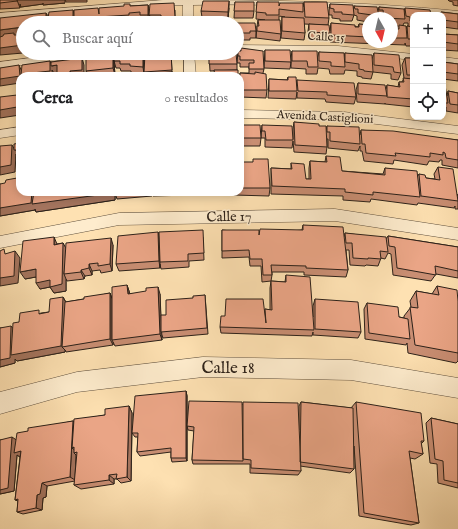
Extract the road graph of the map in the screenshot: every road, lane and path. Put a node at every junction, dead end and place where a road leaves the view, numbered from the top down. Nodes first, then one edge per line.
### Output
1 (431, 0) edge
2 (188, 1) edge
3 (434, 11) junction
4 (458, 14) edge
5 (0, 16) edge
6 (188, 16) edge
7 (244, 48) edge
8 (410, 57) edge
9 (38, 60) edge
10 (189, 60) edge
11 (446, 60) edge
12 (458, 62) edge
13 (0, 65) edge
14 (190, 72) edge
15 (244, 114) edge
16 (458, 130) edge
17 (16, 132) edge
18 (0, 134) edge
19 (458, 234) edge
20 (0, 242) edge
21 (458, 388) edge
22 (0, 403) edge

1 - 3 street
2 - 3 street
2 - 5 street
2 - 6 street
3 - 4 street
7 - 8 street, Calle 15
9 - 13 street
10 - 14 street
11 - 12 street
15 - 16 street, Avenida Castiglioni
17 - 18 street
19 - 20 street, Calle 17
21 - 22 street, Calle 18

